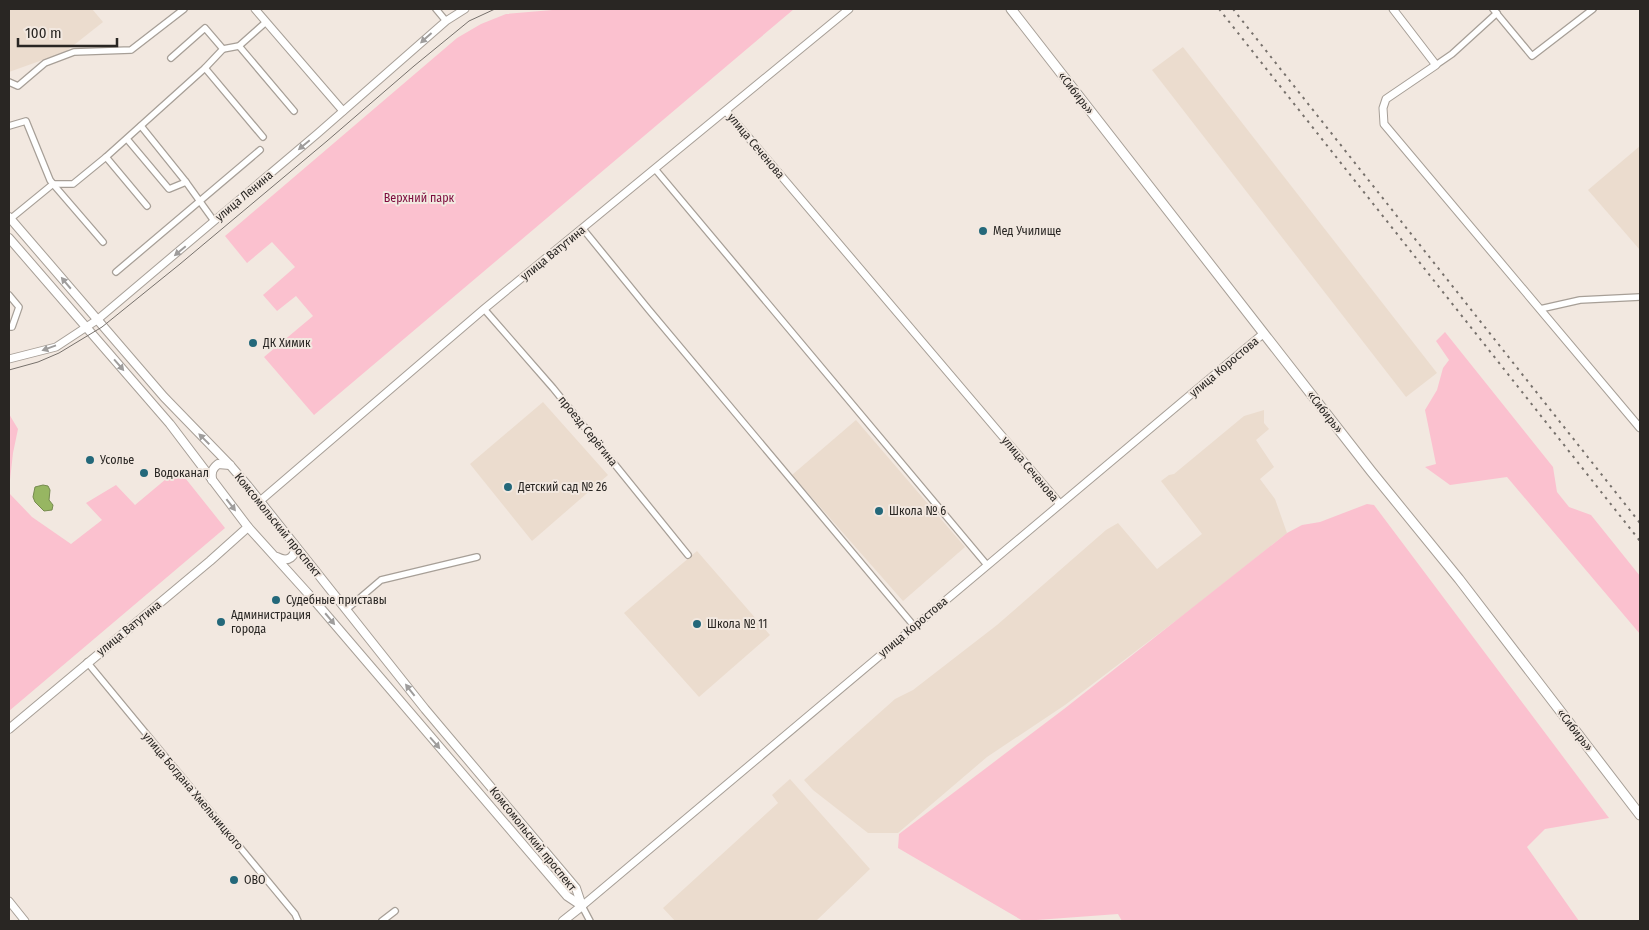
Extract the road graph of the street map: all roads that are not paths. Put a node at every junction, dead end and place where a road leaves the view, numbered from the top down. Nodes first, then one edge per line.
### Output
1 (184, 9) edge
2 (255, 9) edge
3 (436, 9) edge
4 (465, 9) edge
5 (849, 9) edge
6 (1011, 9) edge
7 (1393, 9) edge
8 (1593, 9) edge
9 (1495, 11) edge
10 (265, 20) junction
11 (446, 21) junction
12 (240, 46) junction
13 (223, 49) junction
14 (171, 58) dead end
15 (1436, 64) junction
16 (205, 68) junction
17 (9, 82) edge
18 (294, 111) dead end
19 (343, 111) junction
20 (726, 111) junction
21 (732, 118) joint
22 (9, 126) edge
23 (141, 126) junction
24 (263, 137) dead end
25 (127, 139) junction
26 (260, 150) dead end
27 (106, 157) junction
28 (655, 170) junction
29 (186, 182) junction
30 (54, 184) junction
31 (200, 202) junction
32 (147, 206) dead end
33 (9, 219) edge
34 (214, 221) junction
35 (583, 229) junction
36 (9, 238) edge
37 (103, 242) dead end
38 (116, 272) dead end
39 (9, 295) edge
40 (1640, 297) edge
41 (484, 309) junction
42 (1540, 309) junction
43 (97, 320) junction
44 (9, 327) edge
45 (86, 328) junction
46 (1264, 333) junction
47 (9, 359) edge
48 (1640, 428) edge
49 (230, 465) junction
50 (212, 480) junction
51 (260, 501) junction
52 (1060, 504) junction
53 (248, 527) junction
54 (293, 542) junction
55 (688, 555) dead end
56 (275, 556) junction
57 (477, 558) dead end
58 (987, 565) junction
59 (347, 609) dead end
60 (914, 626) junction
61 (88, 662) junction
62 (9, 729) edge
63 (1640, 815) edge
64 (9, 902) edge
65 (582, 906) junction
66 (395, 910) dead end
67 (25, 921) edge
68 (298, 921) edge
69 (382, 921) edge
70 (563, 921) edge
71 (590, 921) edge

1 - 17 street
2 - 10 street
3 - 11 street
4 - 11 street, улица Ленина
5 - 20 street, улица Ватутина
6 - 46 main road, «Сибирь»
7 - 15 street
8 - 9 street
9 - 15 street
10 - 12 street
10 - 19 street
11 -> 19 street, улица Ленина
12 - 13 street
12 - 18 street
13 - 14 street
13 - 16 street
15 - 42 street
16 - 23 street
16 - 24 street
19 -> 34 street, улица Ленина
20 - 21 street, улица Сеченова
20 - 28 street, улица Ватутина
21 - 52 street, улица Сеченова
22 - 30 street
23 - 25 street
23 - 29 street
25 - 27 street
25 - 29 street
26 - 31 street
27 - 30 street
27 - 32 street
28 - 35 street, улица Ватутина
28 - 58 street
29 - 31 street
30 - 33 street
30 - 37 street
31 - 34 street
31 - 38 street
43 -> 33 main road, Комсомольский проспект
34 -> 43 street, улица Ленина
35 - 41 street, улица Ватутина
35 - 60 street
36 - 45 main road, Комсомольский проспект
39 - 44 street
40 - 42 street
41 - 51 street, улица Ватутина
41 - 55 street, проезд Серёгина
42 - 48 street
43 - 45 street, улица Ленина
49 -> 43 main road, Комсомольский проспект
45 -> 47 street, улица Ленина
45 -> 50 main road, Комсомольский проспект
46 - 52 street, улица Коростова
46 - 63 main road, «Сибирь»
49 - 50 main road
49 - 51 main road, Комсомольский проспект
50 -> 53 main road, Комсомольский проспект
51 - 54 main road, Комсомольский проспект
52 - 58 street, улица Коростова
53 - 56 main road, Комсомольский проспект
53 - 61 main road, улица Ватутина
54 - 56 main road
65 -> 54 main road, Комсомольский проспект
56 -> 65 main road, Комсомольский проспект
57 - 59 street
58 - 60 street, улица Коростова
60 - 65 street, улица Коростова
61 - 62 main road, улица Ватутина
61 - 68 street, улица Богдана Хмельницкого
64 - 67 street
65 - 70 main road, улица Коростова
65 - 71 street
66 - 69 street

